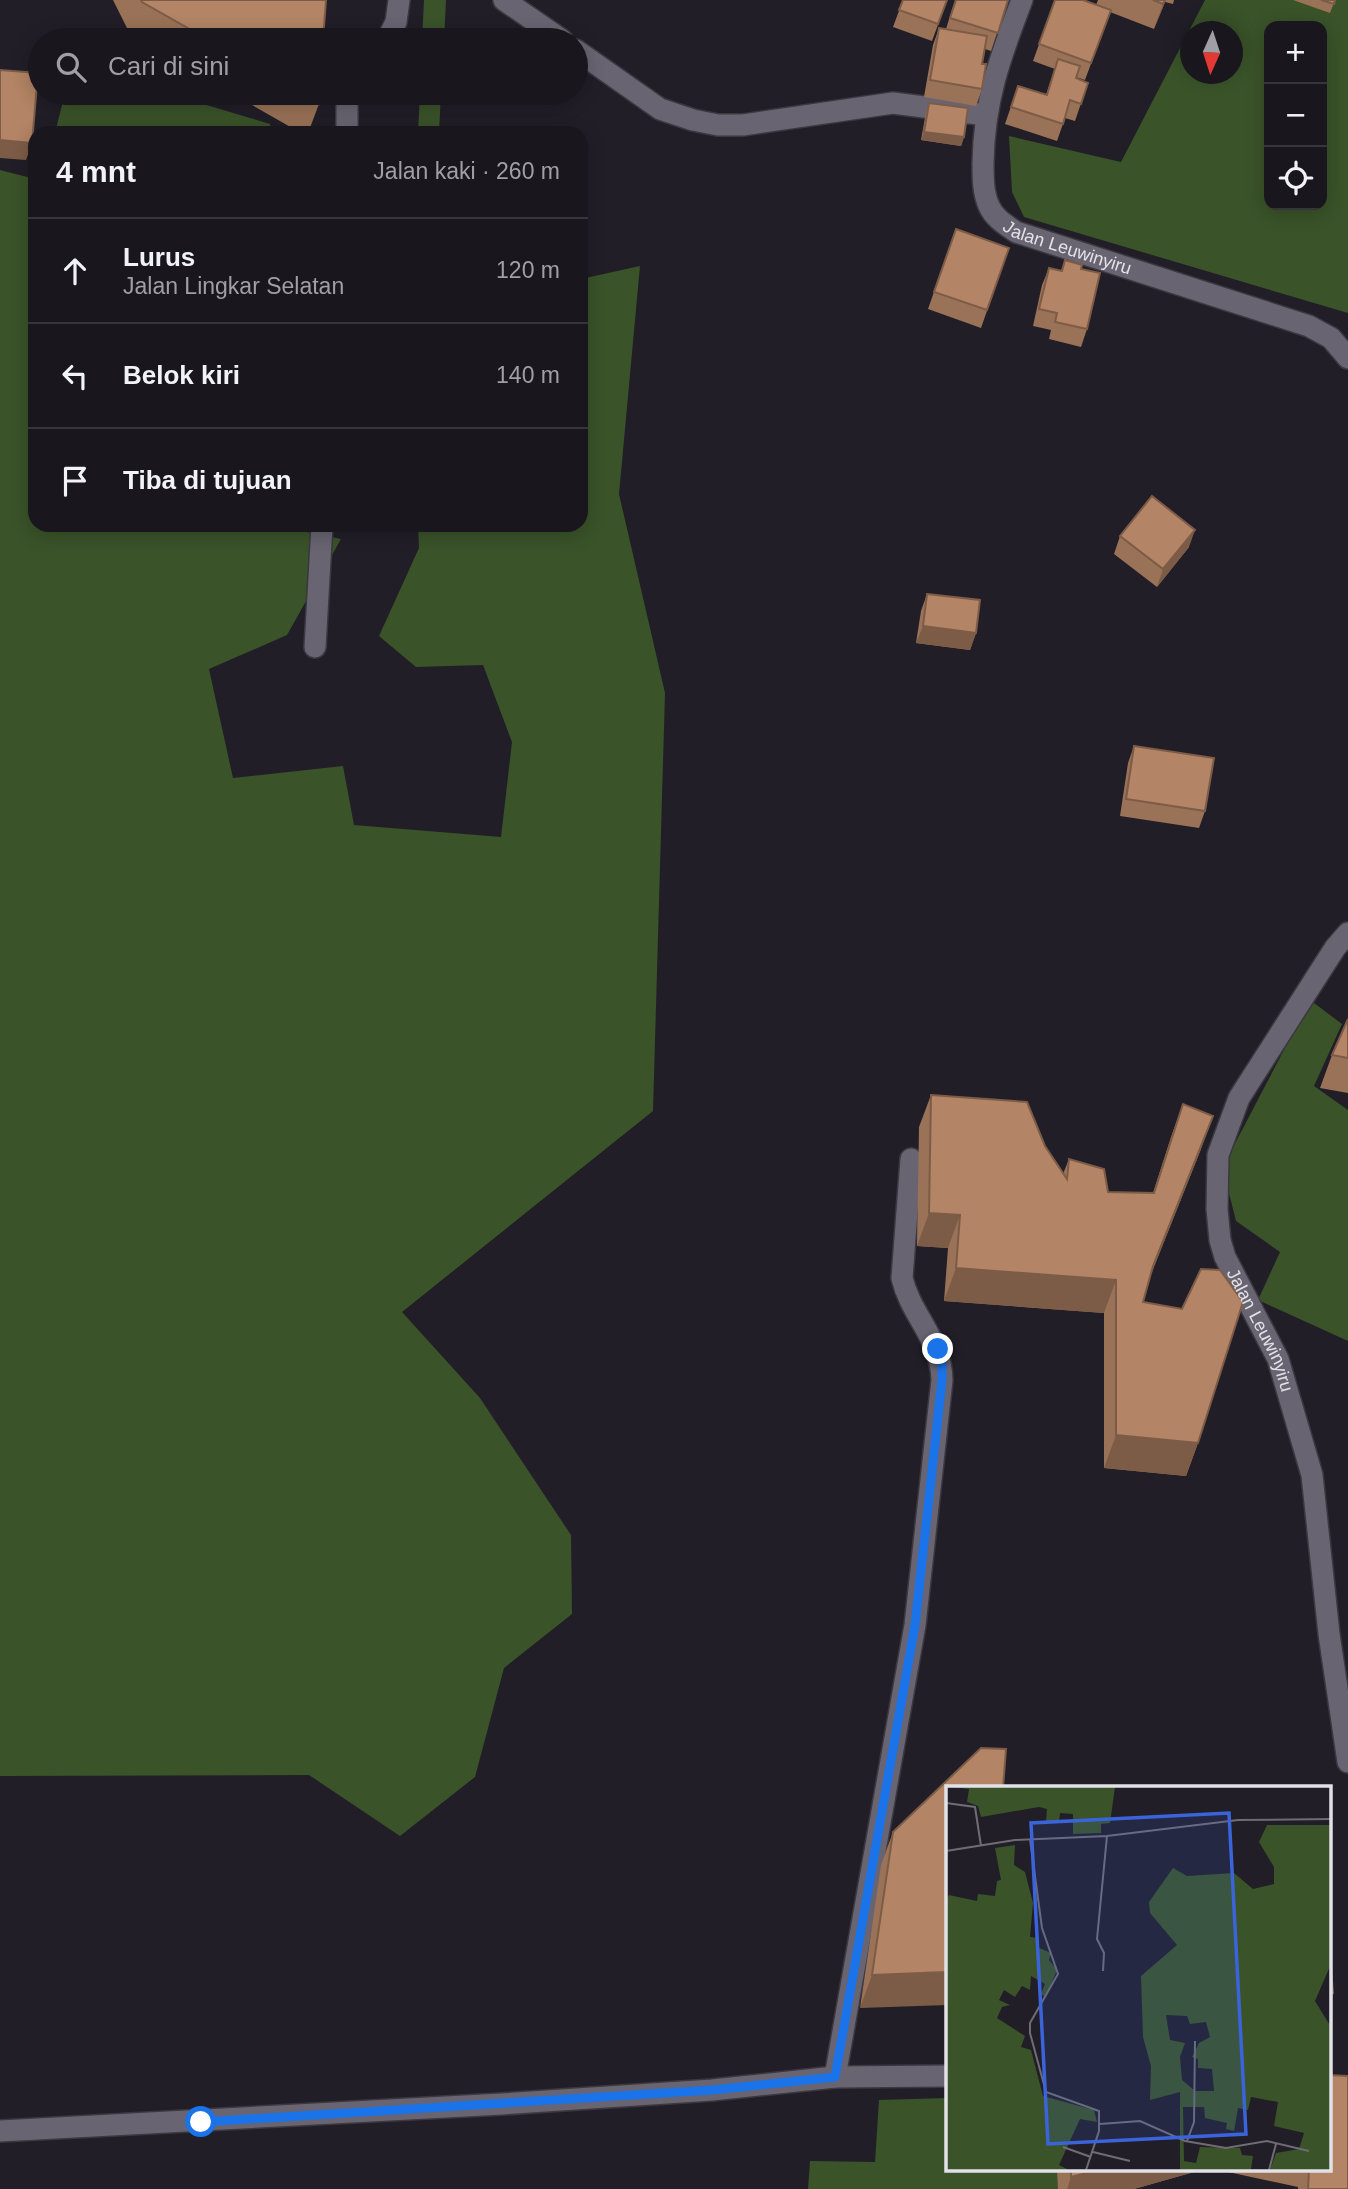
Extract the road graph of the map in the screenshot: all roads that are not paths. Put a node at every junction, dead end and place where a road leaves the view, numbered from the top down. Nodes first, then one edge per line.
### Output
1 (399, 0) edge
2 (503, 0) edge
3 (1022, 0) edge
4 (393, 28) edge
5 (544, 28) edge
6 (588, 58) edge
7 (347, 105) edge
8 (986, 115) junction
9 (347, 126) edge
10 (1348, 358) edge
11 (322, 532) edge
12 (314, 647) dead end
13 (1348, 933) edge
14 (911, 1159) dead end
15 (1348, 1762) edge
16 (946, 2076) edge
17 (835, 2077) junction
18 (0, 2131) edge

1 - 4 street
2 - 5 street
3 - 8 street, Jalan Leuwinyiru
6 - 8 street
7 - 9 street
8 - 10 street, Jalan Leuwinyiru
11 - 12 street
13 - 15 street, Jalan Leuwinyiru
14 - 17 street
16 - 17 street
17 - 18 street

